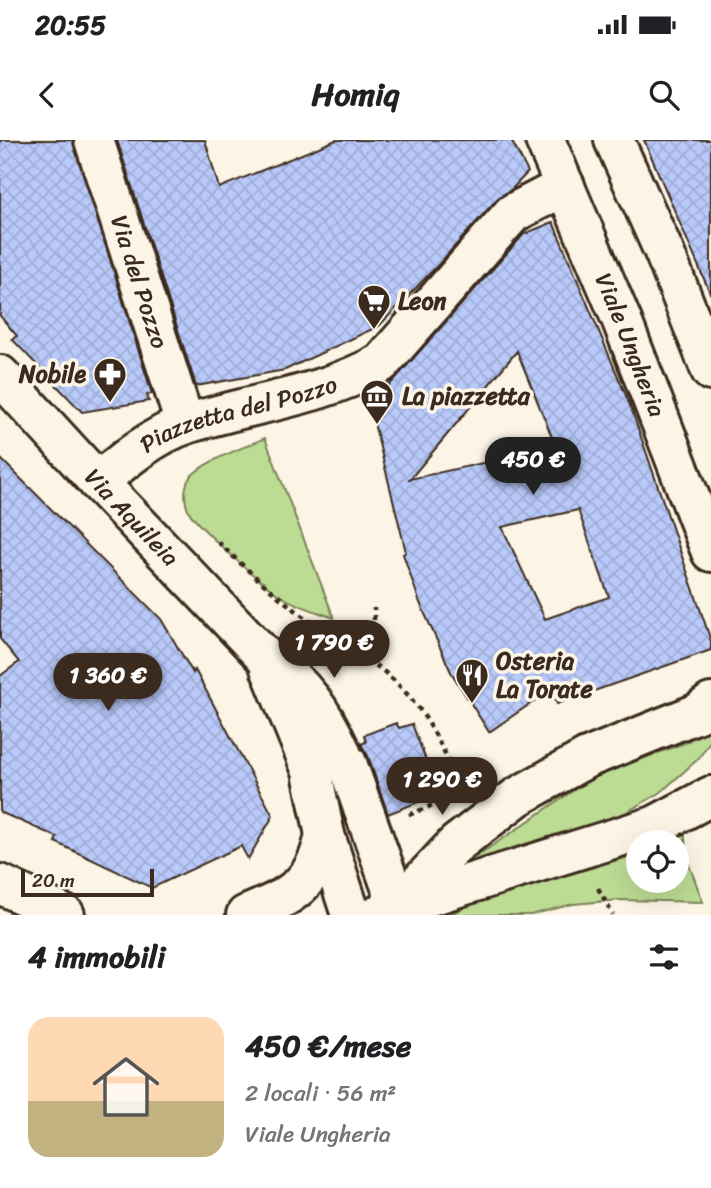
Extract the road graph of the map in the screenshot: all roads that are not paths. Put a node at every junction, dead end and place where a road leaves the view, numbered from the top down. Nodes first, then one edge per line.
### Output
1 (94, 140) edge
2 (545, 140) edge
3 (614, 140) edge
4 (565, 186) junction
5 (711, 371) edge
6 (0, 375) edge
7 (185, 424) junction
8 (98, 482) junction
9 (711, 552) edge
10 (711, 704) edge
11 (328, 764) junction
12 (711, 796) edge
13 (319, 852) junction
14 (0, 884) edge
15 (393, 912) edge
16 (65, 915) edge
17 (246, 915) edge
18 (351, 915) edge

1 - 7 street, Via del Pozzo
2 - 4 street, Viale Ungheria
3 - 5 street
4 - 7 street, Piazzetta del Pozzo
4 - 9 street, Viale Ungheria
6 - 8 street, Via Aquileia
7 - 8 street, Piazzetta del Pozzo
8 - 11 street, Via Aquileia
10 - 15 street
11 - 13 street, Via Aquileia
11 - 15 street, Via Aquileia
12 - 15 street
13 - 17 street
13 - 18 street, Via Aquileia
14 - 16 street

